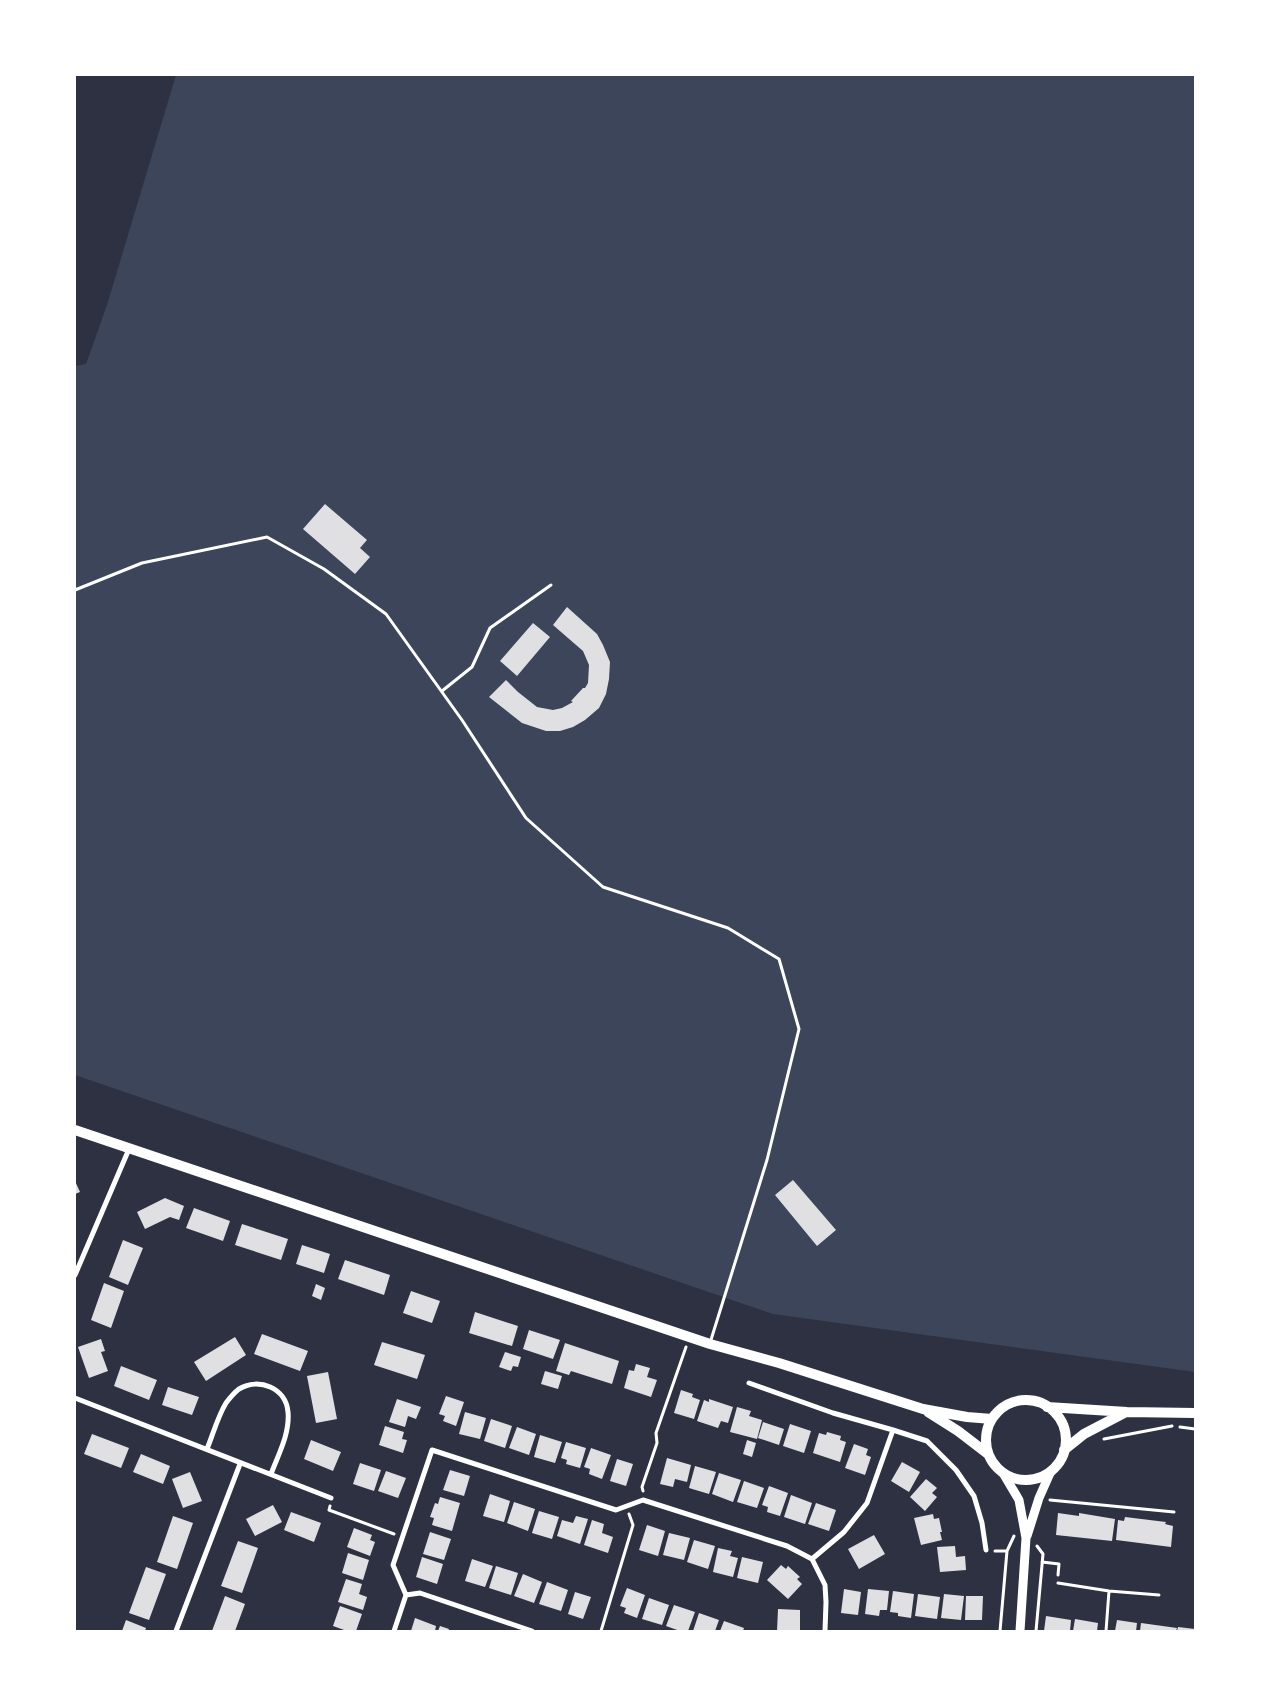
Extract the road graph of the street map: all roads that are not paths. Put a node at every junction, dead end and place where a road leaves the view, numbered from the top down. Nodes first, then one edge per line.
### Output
1 (550, 585) dead end
2 (75, 590) edge
3 (442, 691) junction
4 (75, 1130) edge
5 (129, 1149) junction
6 (75, 1275) edge
7 (710, 1344) junction
8 (749, 1383) dead end
9 (75, 1398) edge
10 (1047, 1406) junction
11 (923, 1409) junction
12 (1127, 1412) junction
13 (1195, 1413) edge
14 (992, 1418) junction
15 (893, 1430) junction
16 (207, 1449) junction
17 (1064, 1450) junction
18 (988, 1454) junction
19 (240, 1464) junction
20 (1051, 1471) junction
21 (1003, 1473) junction
22 (271, 1474) junction
23 (331, 1498) road end
24 (1026, 1538) junction
25 (986, 1550) road end
26 (812, 1559) junction
27 (1058, 1583) road end
28 (1109, 1591) junction
29 (406, 1595) junction
30 (1159, 1595) dead end
31 (176, 1631) edge
32 (394, 1631) edge
33 (532, 1631) edge
34 (825, 1631) edge
35 (1020, 1631) edge
36 (1106, 1631) edge

1 - 3 lane
2 - 3 lane
3 - 7 lane
4 - 5 main road
5 - 6 street
5 - 7 main road
7 - 11 main road
8 - 15 street
9 - 16 street
10 - 12 main road
10 - 14 main road
10 - 17 main road
11 - 14 main road
11 - 18 main road
12 - 13 main road
12 - 17 main road
14 - 18 main road
15 - 25 street
15 - 26 street
16 - 19 street
16 - 22 street
17 - 20 main road
18 - 21 main road
19 - 22 street
19 - 31 street
20 - 21 main road
20 - 24 street
21 - 24 street
22 - 23 street
24 - 35 street
26 - 29 street
26 - 34 street
27 - 28 lane
28 - 30 lane
28 - 36 lane
29 - 32 street
29 - 33 street

